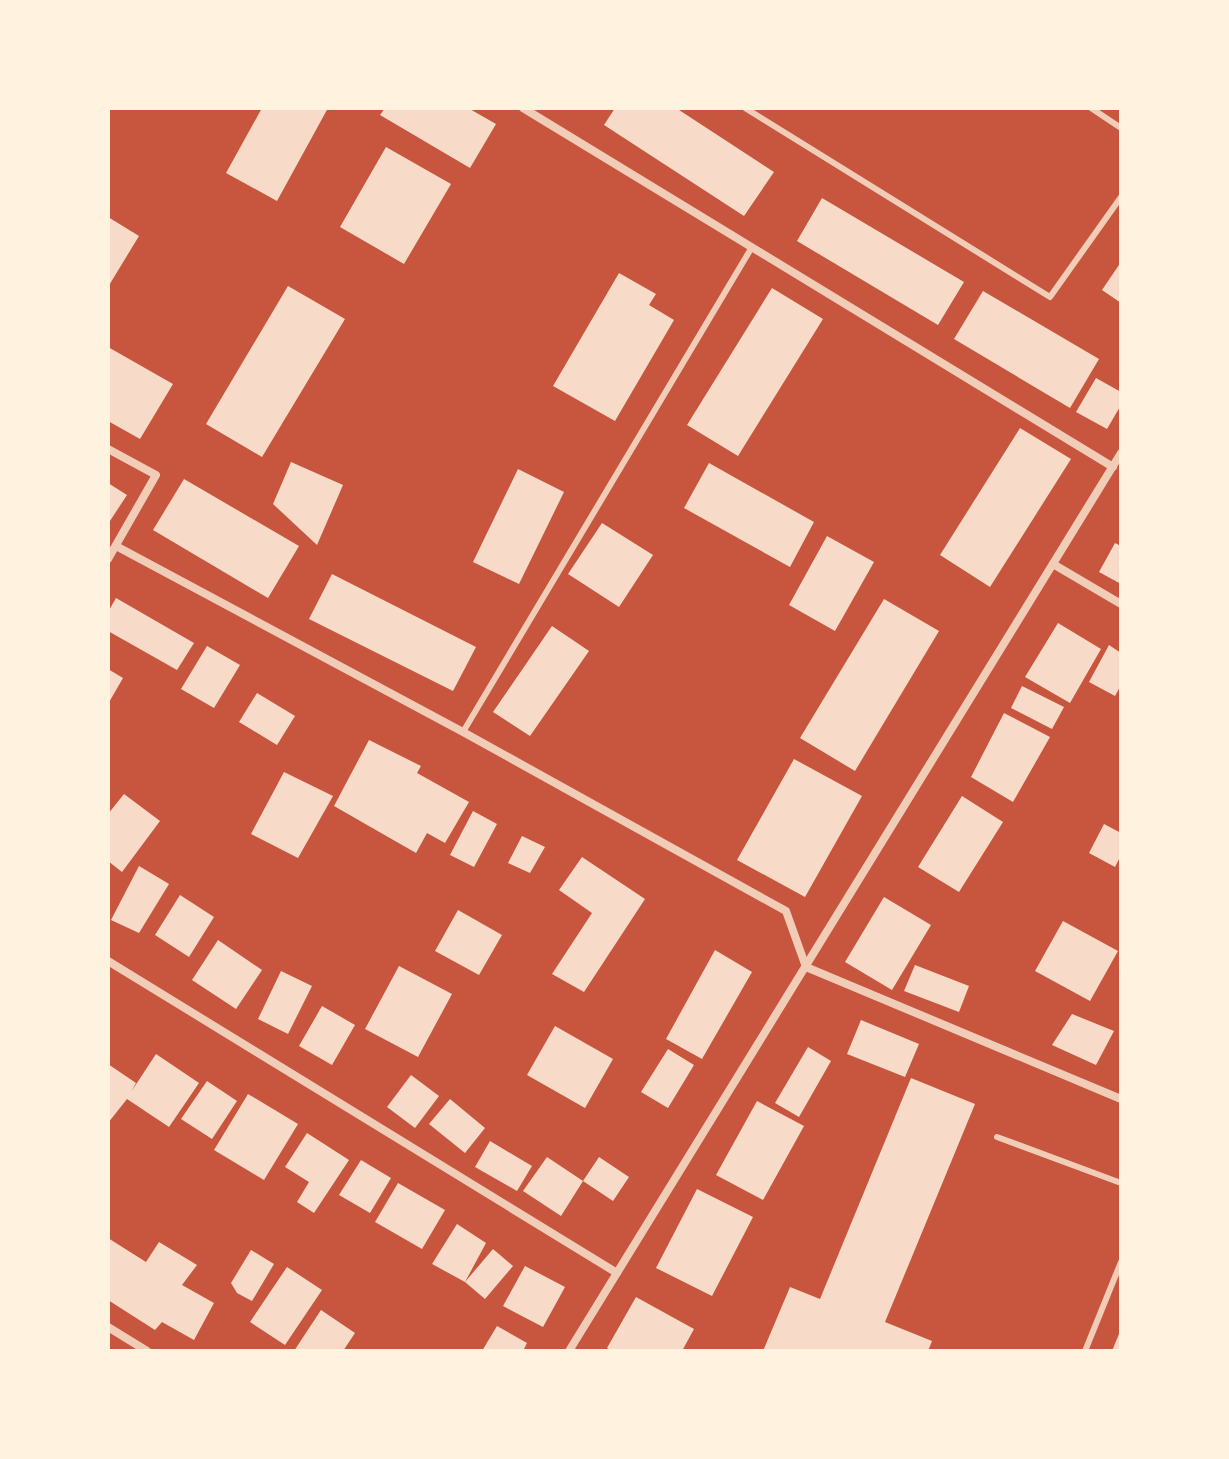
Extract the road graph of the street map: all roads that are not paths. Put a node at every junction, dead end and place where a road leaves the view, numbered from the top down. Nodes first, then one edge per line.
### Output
1 (523, 108) edge
2 (745, 108) edge
3 (1091, 108) edge
4 (1121, 128) edge
5 (1121, 197) edge
6 (752, 247) junction
7 (108, 449) edge
8 (1121, 453) edge
9 (1113, 467) junction
10 (116, 546) junction
11 (108, 559) edge
12 (1053, 564) junction
13 (1121, 604) edge
14 (463, 732) junction
15 (108, 961) edge
16 (806, 967) junction
17 (1121, 1099) edge
18 (997, 1137) dead end
19 (1121, 1183) edge
20 (1121, 1262) edge
21 (617, 1273) junction
22 (108, 1327) edge
23 (147, 1351) edge
24 (569, 1351) edge
25 (1085, 1351) edge

1 - 6 street
2 - 5 lane
3 - 4 lane
6 - 9 street
6 - 14 lane
7 - 10 street
8 - 9 street
9 - 12 street
10 - 11 street
10 - 14 street
12 - 13 street
12 - 16 street
14 - 16 street
15 - 21 street
16 - 17 street
16 - 21 street
18 - 19 lane
20 - 25 lane
21 - 24 street
22 - 23 street

